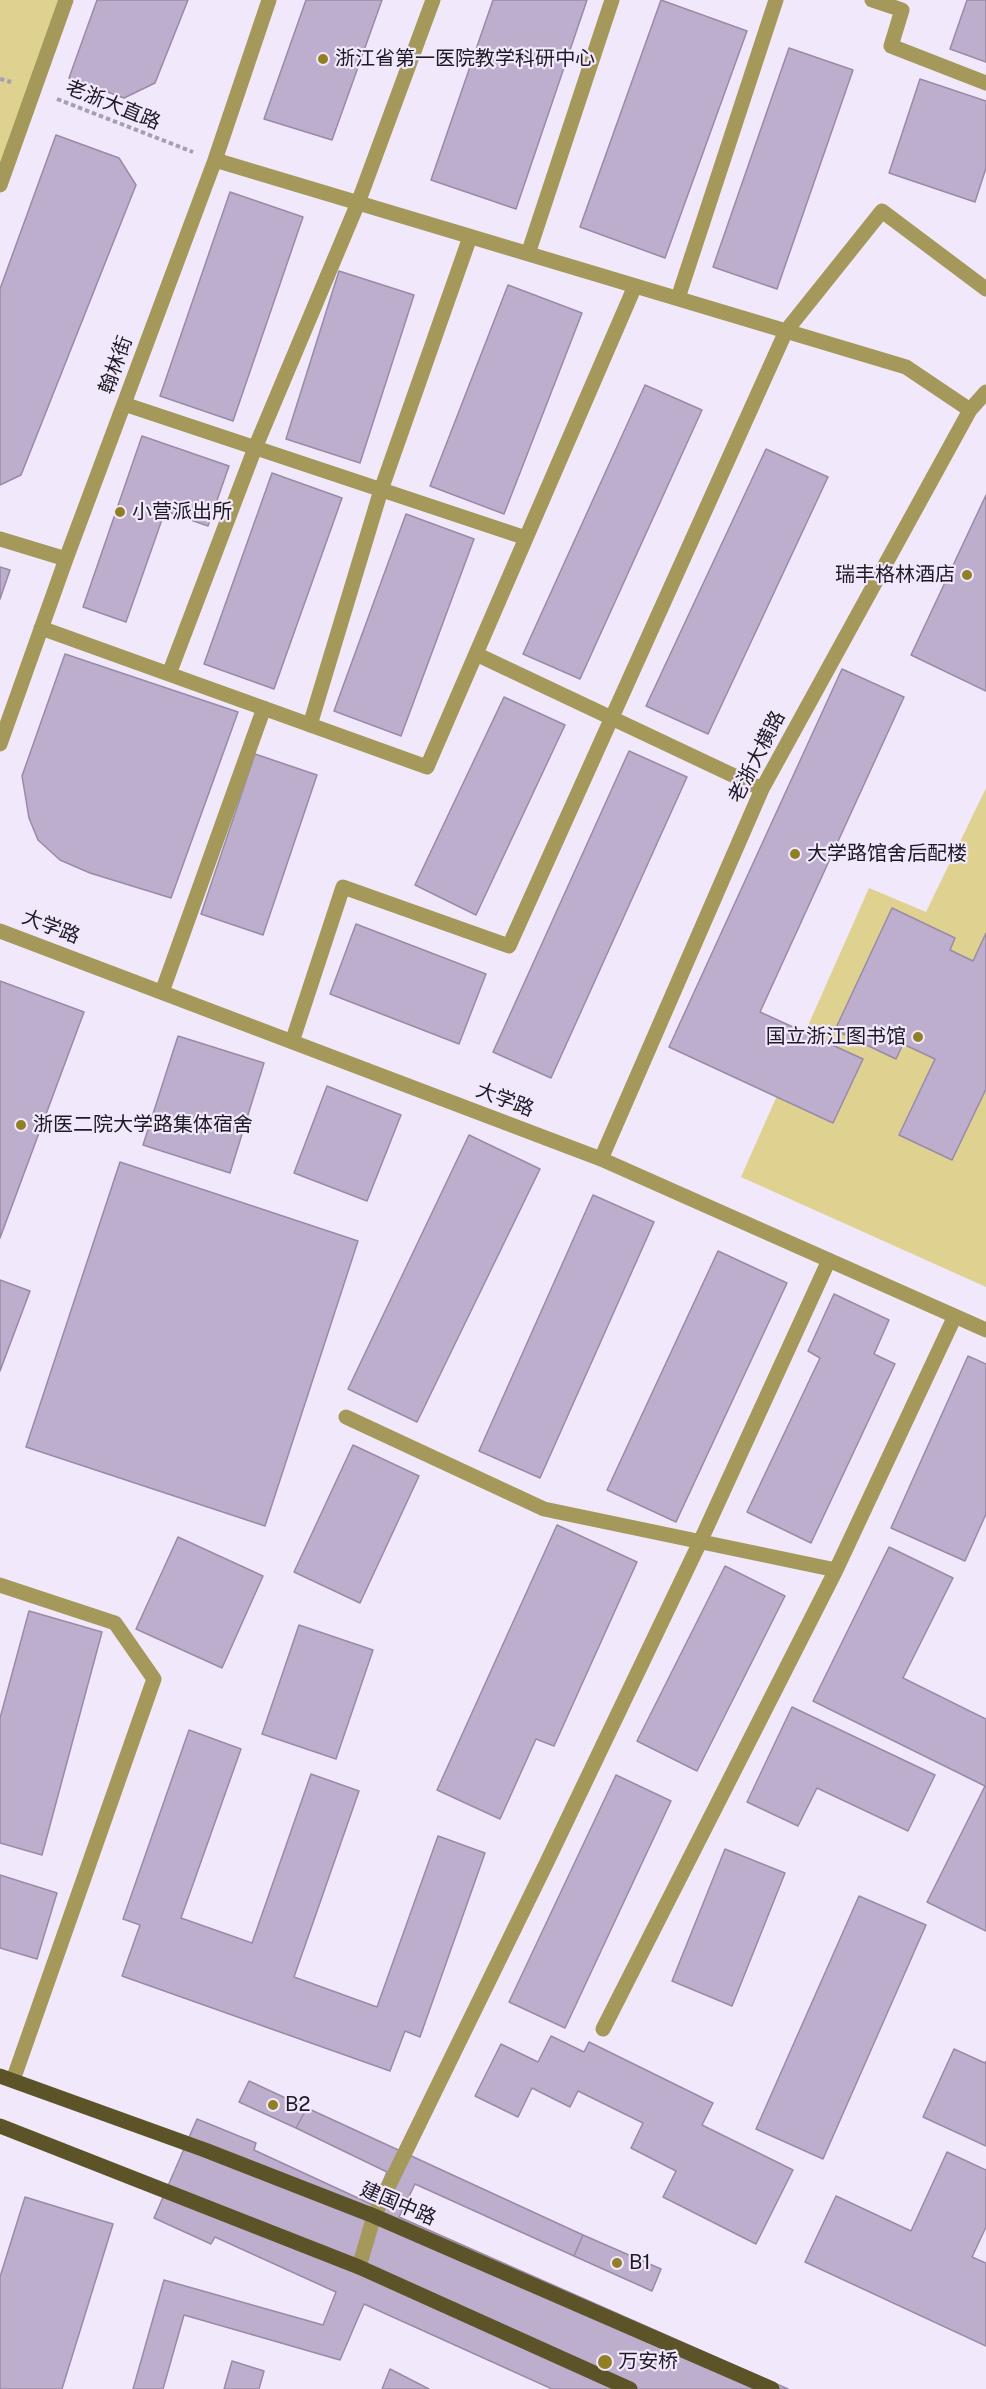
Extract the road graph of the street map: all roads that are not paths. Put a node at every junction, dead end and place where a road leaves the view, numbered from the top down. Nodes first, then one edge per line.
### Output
1 (66, 0) edge
2 (270, 0) edge
3 (433, 0) edge
4 (612, 0) edge
5 (776, 0) edge
6 (873, 0) edge
7 (986, 83) edge
8 (215, 160) junction
9 (0, 185) edge
10 (358, 203) junction
11 (470, 237) junction
12 (528, 254) junction
13 (635, 286) junction
14 (986, 289) edge
15 (678, 298) junction
16 (786, 331) junction
17 (986, 392) edge
18 (124, 404) junction
19 (970, 410) junction
20 (255, 448) junction
21 (381, 490) junction
22 (526, 538) junction
23 (0, 539) edge
24 (66, 559) junction
25 (41, 628) junction
26 (476, 654) junction
27 (169, 674) junction
28 (264, 708) junction
29 (611, 718) junction
30 (310, 725) junction
31 (0, 744) edge
32 (762, 789) junction
33 (0, 931) edge
34 (162, 992) junction
35 (292, 1042) junction
36 (601, 1159) junction
37 (829, 1260) junction
38 (955, 1316) junction
39 (986, 1330) edge
40 (346, 1417) dead end
41 (700, 1542) junction
42 (836, 1570) junction
43 (0, 1585) edge
44 (603, 2029) dead end
45 (6, 2078) edge
46 (0, 2126) edge
47 (375, 2216) junction
48 (359, 2267) junction
49 (630, 2389) edge
50 (772, 2389) edge

1 - 9 street
2 - 8 street, 翰林街
3 - 10 street
4 - 12 street
5 - 15 street
6 - 7 street
8 - 10 street
8 - 18 street, 翰林街
10 - 11 street
10 - 20 street
11 - 12 street
11 - 21 street
12 - 13 street
13 - 15 street
13 - 22 street
14 - 16 street
15 - 16 street
16 - 19 street
16 - 29 street
17 - 19 street, 老浙大横路
18 - 20 street
18 - 24 street, 翰林街
19 - 32 street, 老浙大横路
20 - 21 street
20 - 27 street
21 - 22 street
21 - 30 street
22 - 26 street
23 - 24 street
24 - 25 street, 翰林街
25 - 27 street
25 - 31 street, 翰林街
26 - 29 street
26 - 30 street
27 - 28 street
28 - 30 street
28 - 34 street
29 - 32 street
29 - 35 street
32 - 36 street, 老浙大横路
33 - 34 street, 大学路
34 - 35 street, 大学路
35 - 36 street, 大学路
36 - 37 street, 大学路
37 - 38 street, 大学路
37 - 41 street
38 - 39 street, 大学路
38 - 42 street
40 - 41 street
41 - 42 street
41 - 47 street
42 - 44 street
43 - 45 street
45 - 47 main road, 建国中路
46 - 48 main road
47 - 48 street
47 - 50 main road, 建国中路
48 - 49 main road

